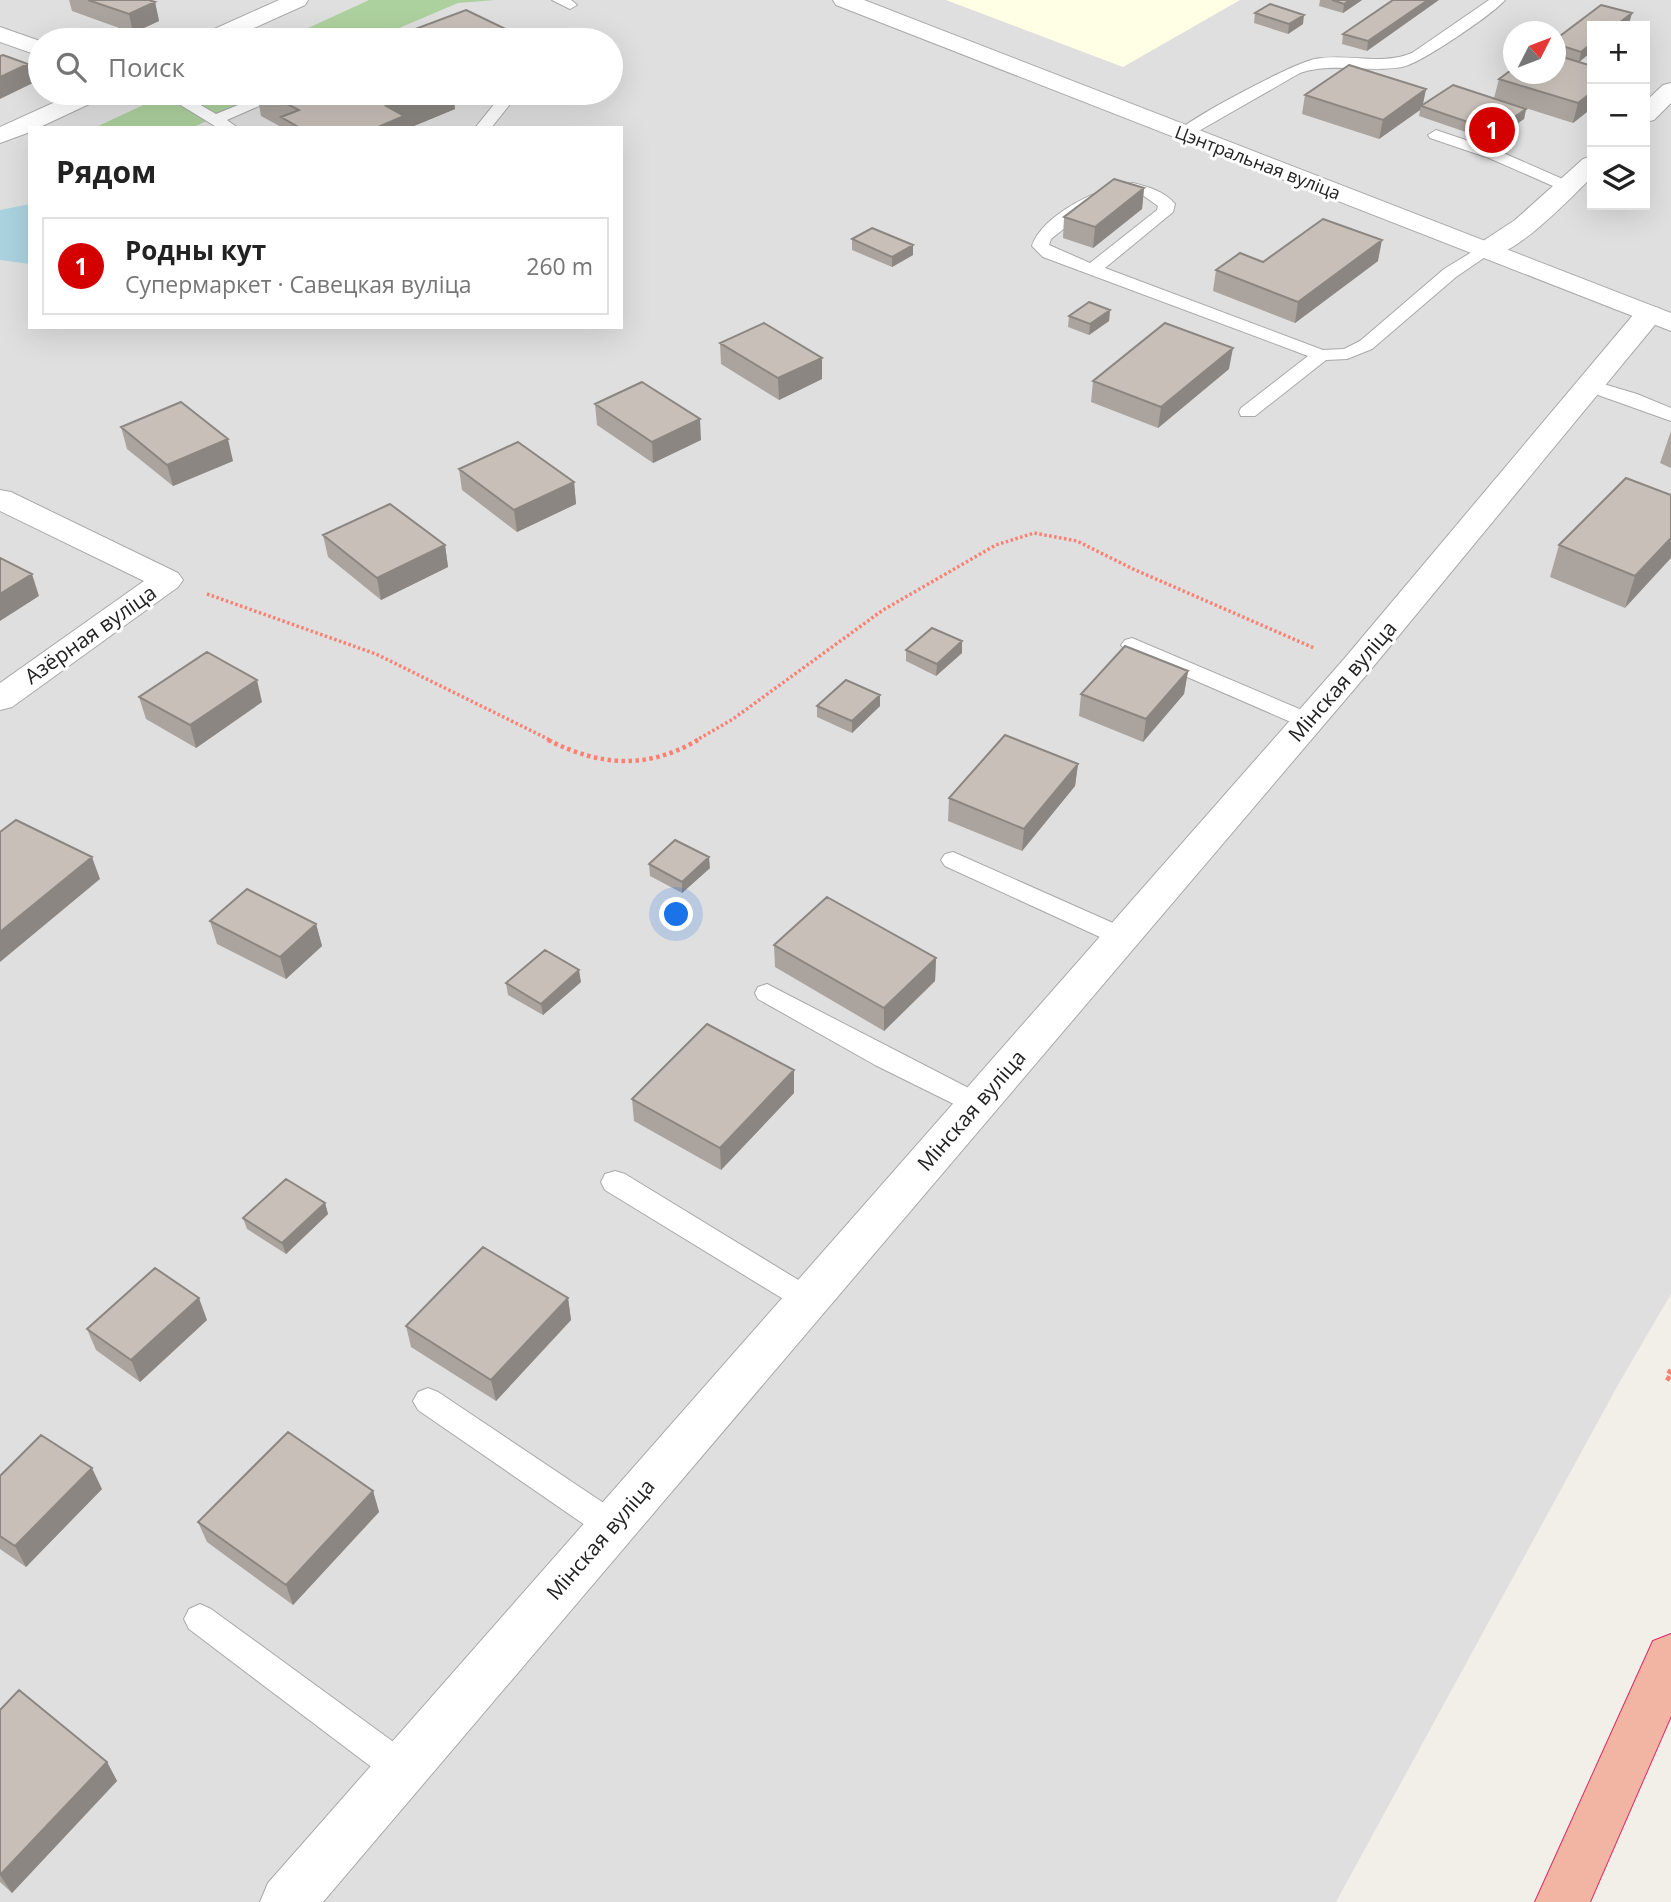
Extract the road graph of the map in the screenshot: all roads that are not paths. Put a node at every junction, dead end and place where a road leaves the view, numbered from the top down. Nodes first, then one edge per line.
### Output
1 (297, 0) edge
2 (844, 0) edge
3 (1498, 0) edge
4 (235, 28) edge
5 (0, 34) edge
6 (28, 44) edge
7 (1671, 90) edge
8 (68, 105) edge
9 (191, 105) edge
10 (251, 105) edge
11 (502, 105) edge
12 (1650, 110) edge
13 (216, 119) junction
14 (227, 126) edge
15 (486, 126) edge
16 (1184, 133) junction
17 (1436, 135) dead end
18 (0, 136) edge
19 (1587, 169) edge
20 (1568, 187) junction
21 (1486, 251) junction
22 (1093, 269) junction
23 (1660, 318) edge
24 (1321, 355) junction
25 (1590, 386) junction
26 (1248, 412) dead end
27 (1671, 415) edge
28 (0, 499) edge
29 (1132, 645) dead end
30 (0, 699) edge
31 (1308, 721) junction
32 (953, 860) dead end
33 (1122, 937) junction
34 (766, 993) dead end
35 (977, 1104) junction
36 (615, 1182) dead end
37 (808, 1300) junction
38 (428, 1401) dead end
39 (612, 1526) junction
40 (200, 1619) dead end
41 (1671, 1658) edge
42 (402, 1769) junction
43 (287, 1902) edge
44 (1562, 1902) edge

1 - 4 street
2 - 16 street, Цэнтральная вуліца
3 - 16 lane
5 - 6 street
7 - 12 street
8 - 18 street
9 - 13 lane
10 - 13 lane
11 - 15 lane
13 - 14 lane
16 - 21 street, Цэнтральная вуліца
17 - 20 lane
19 - 20 street
20 - 21 street
21 - 23 street, Цэнтральная вуліца
21 - 24 lane
22 - 22 lane
22 - 24 lane
23 - 25 street, Мінская вуліца
24 - 26 lane
25 - 27 lane
25 - 31 street, Мінская вуліца
28 - 30 street, Азёрная вуліца
29 - 31 lane
31 - 33 street, Мінская вуліца
32 - 33 lane
33 - 35 street, Мінская вуліца
34 - 35 lane
35 - 37 street, Мінская вуліца
36 - 37 lane
37 - 39 street, Мінская вуліца
38 - 39 lane
39 - 42 street, Мінская вуліца
40 - 42 lane
41 - 44 highway
42 - 43 street, Мінская вуліца

